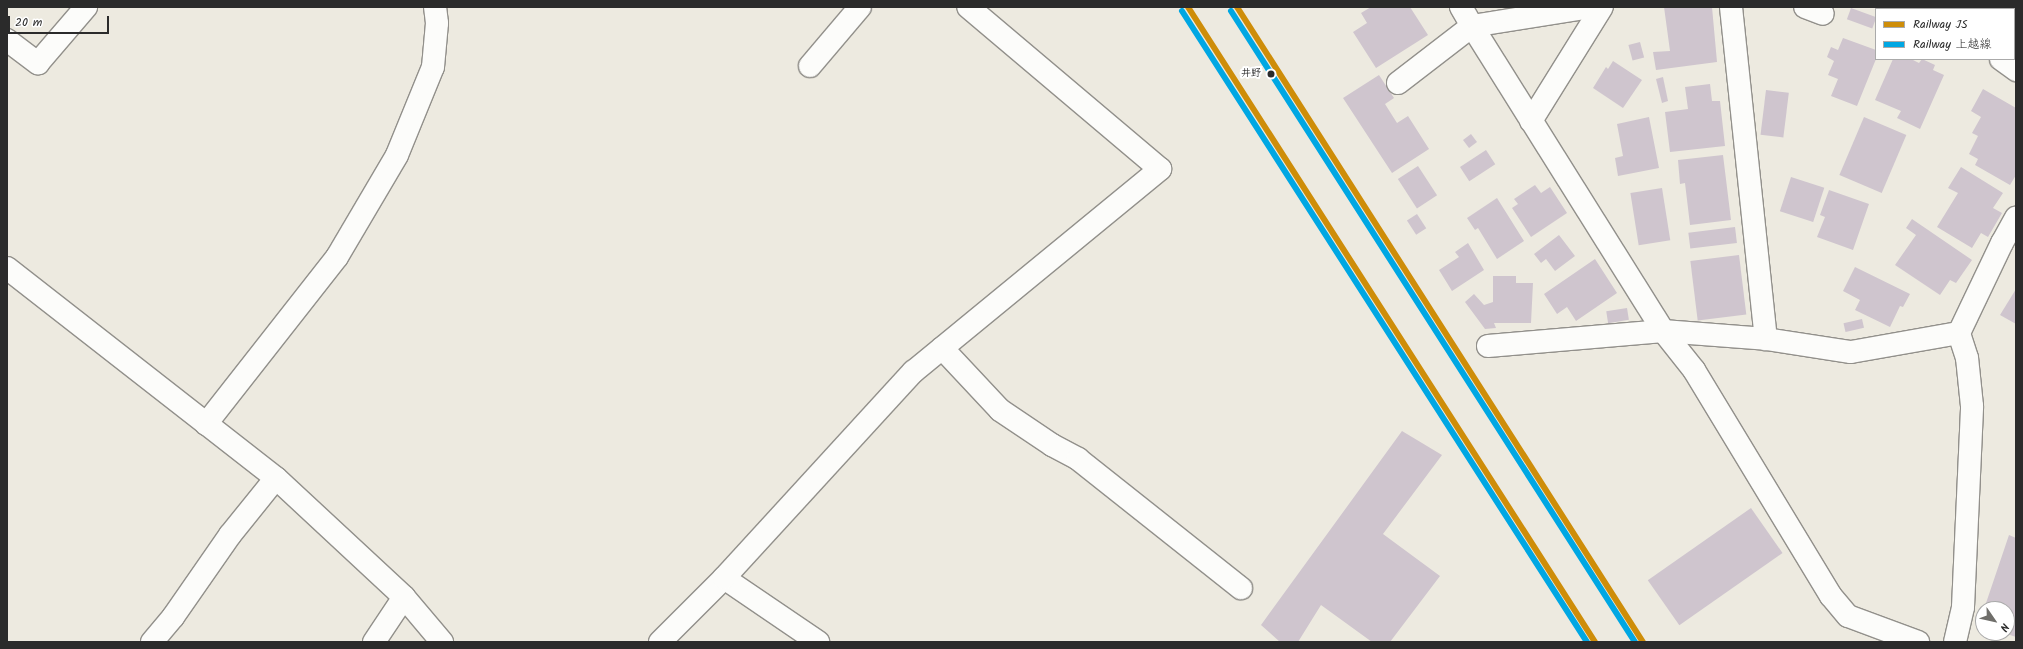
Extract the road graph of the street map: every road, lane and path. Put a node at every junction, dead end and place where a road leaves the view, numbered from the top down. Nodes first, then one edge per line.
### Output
1 (86, 7) edge
2 (435, 7) edge
3 (860, 7) edge
4 (968, 7) edge
5 (1462, 7) edge
6 (1591, 7) edge
7 (1602, 7) edge
8 (1731, 7) edge
9 (1472, 26) junction
10 (7, 40) edge
11 (2002, 60) edge
12 (810, 66) dead end
13 (2016, 70) edge
14 (1398, 83) dead end
15 (1531, 121) junction
16 (2016, 218) edge
17 (7, 268) edge
18 (1663, 331) junction
19 (1959, 333) junction
20 (1766, 339) junction
21 (1488, 346) dead end
22 (942, 348) junction
23 (206, 424) junction
24 (276, 478) junction
25 (724, 578) junction
26 (1241, 588) dead end
27 (404, 597) junction
28 (152, 642) edge
29 (374, 642) edge
30 (442, 642) edge
31 (660, 642) edge
32 (818, 642) edge
33 (1918, 642) edge
34 (1955, 642) edge

1 - 10 street
2 - 23 street
3 - 12 street
4 - 22 street
5 - 9 street
6 - 9 street
7 - 15 street
8 - 20 street
9 - 14 street
9 - 15 street
11 - 13 street
15 - 18 street
16 - 19 street
17 - 23 street
18 - 20 street
18 - 21 street
18 - 33 street
19 - 20 street
19 - 34 street
22 - 25 street
22 - 26 street
23 - 24 street
24 - 27 street
24 - 28 street
25 - 31 street
25 - 32 street
27 - 29 street
27 - 30 street

